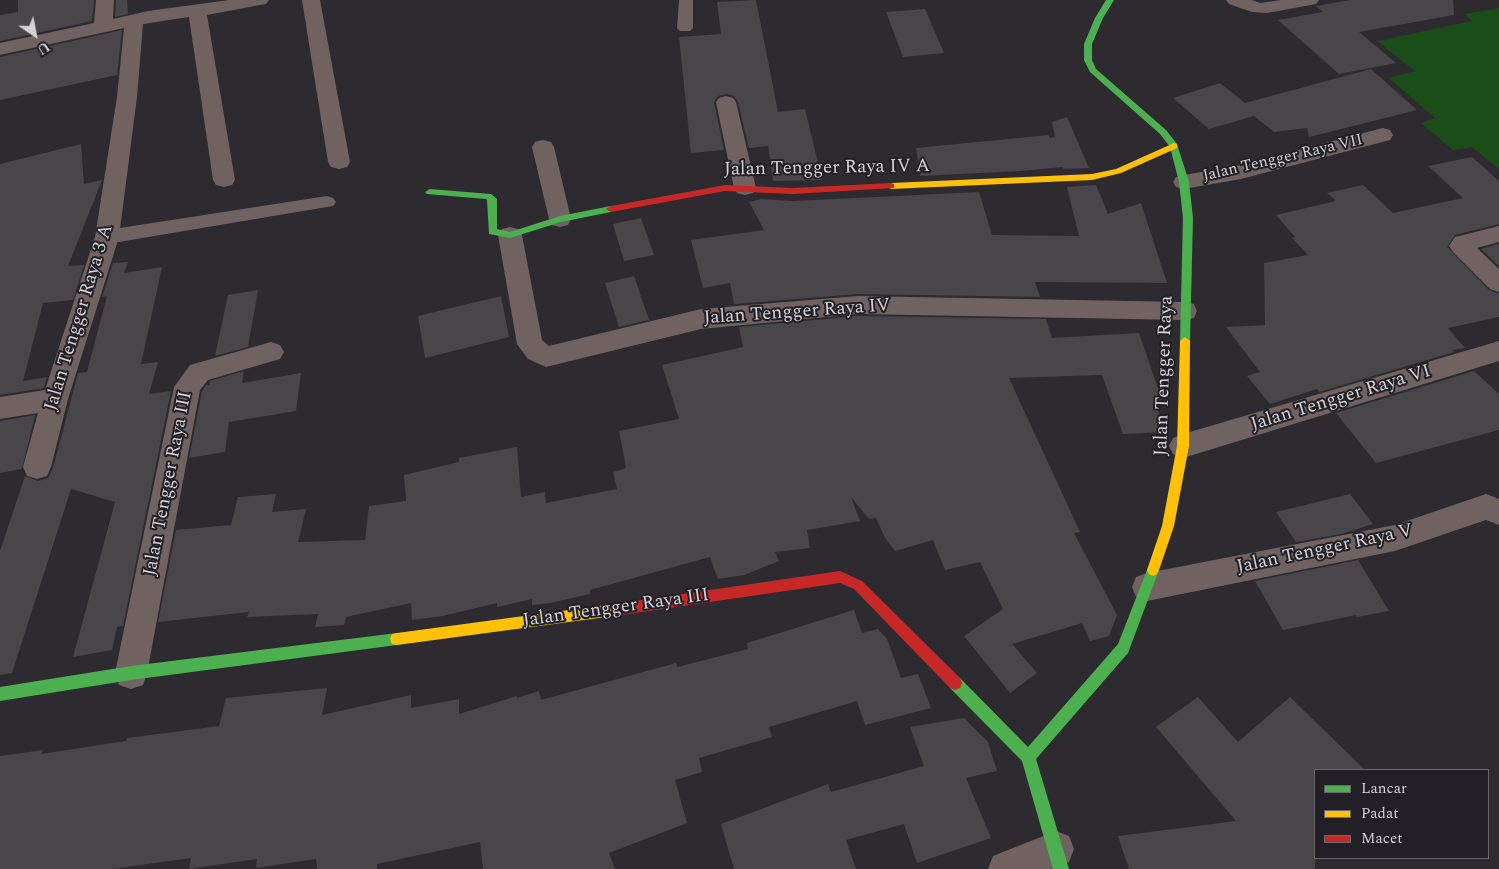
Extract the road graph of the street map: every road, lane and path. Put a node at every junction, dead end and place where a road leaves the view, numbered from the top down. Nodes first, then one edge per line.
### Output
1 (105, 0) edge
2 (260, 0) edge
3 (311, 0) edge
4 (686, 0) edge
5 (1110, 0) edge
6 (1235, 0) edge
7 (1310, 0) edge
8 (197, 11) junction
9 (143, 12) edge
10 (103, 25) junction
11 (685, 28) dead end
12 (0, 49) edge
13 (726, 102) dead end
14 (1383, 135) dead end
15 (1174, 146) junction
16 (543, 147) dead end
17 (339, 162) dead end
18 (224, 180) dead end
19 (1184, 182) junction
20 (745, 188) junction
21 (430, 192) dead end
22 (327, 202) dead end
23 (560, 220) junction
24 (1499, 234) edge
25 (510, 235) junction
26 (107, 237) junction
27 (1499, 283) edge
28 (1185, 311) junction
29 (1499, 351) edge
30 (271, 352) dead end
31 (55, 399) junction
32 (0, 408) edge
33 (1183, 446) junction
34 (37, 467) dead end
35 (1499, 512) edge
36 (1147, 587) junction
37 (131, 673) junction
38 (0, 694) edge
39 (1028, 757) junction
40 (1058, 859) edge
41 (1006, 869) edge

1 - 10 street
2 - 8 street
3 - 17 street
4 - 11 lane
5 - 15 street, Jalan Tengger Raya
6 - 7 street
8 - 9 street
8 - 18 street
9 - 10 street
9 - 26 street, Jalan Tengger Raya 3 A
10 - 12 street
13 - 20 street
14 - 19 street, Jalan Tengger Raya VII
15 - 19 street, Jalan Tengger Raya
15 - 20 street, Jalan Tengger Raya IV A
16 - 23 street
19 - 28 street, Jalan Tengger Raya
20 - 23 street, Jalan Tengger Raya IV A
21 - 25 street
22 - 26 lane
23 - 25 street, Jalan Tengger Raya IV A
24 - 27 street
25 - 28 street, Jalan Tengger Raya IV
26 - 31 street, Jalan Tengger Raya 3 A
28 - 33 street, Jalan Tengger Raya
29 - 33 street, Jalan Tengger Raya VI
30 - 37 street, Jalan Tengger Raya III
31 - 32 street
31 - 34 street, Jalan Tengger Raya 3 A
33 - 36 street, Jalan Tengger Raya
35 - 36 street, Jalan Tengger Raya V
36 - 39 street, Jalan Tengger Raya
37 - 38 street, Jalan Tengger Raya III
37 - 39 street, Jalan Tengger Raya III
39 - 40 street
40 - 41 street

